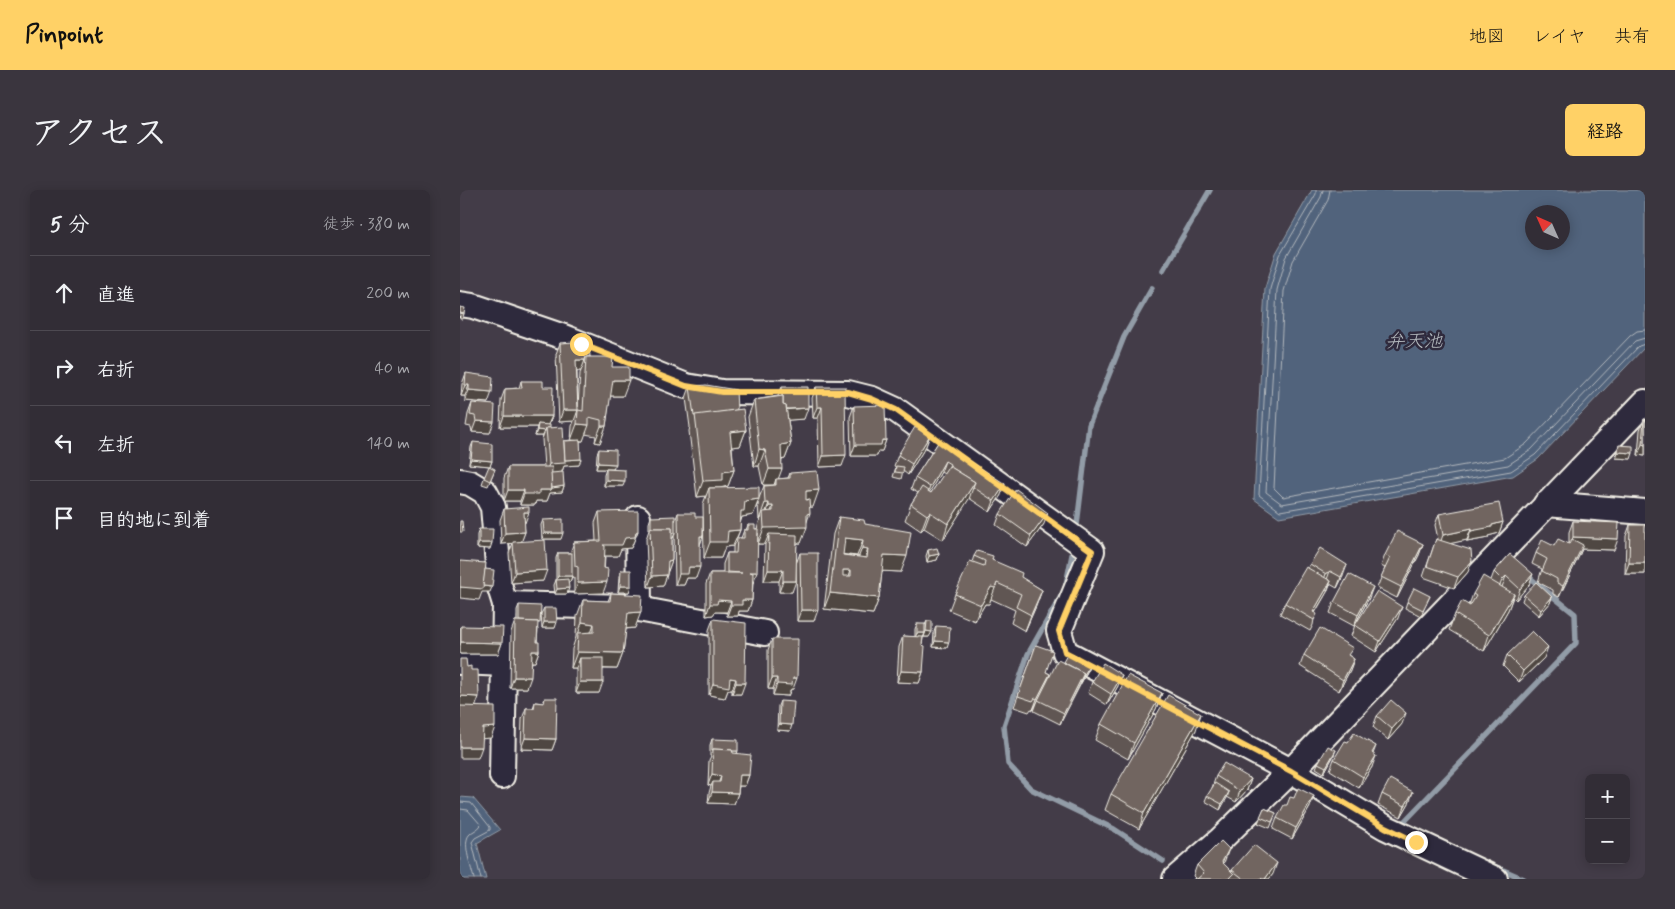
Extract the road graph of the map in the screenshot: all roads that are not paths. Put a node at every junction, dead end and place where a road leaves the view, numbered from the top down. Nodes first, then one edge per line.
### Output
1 (460, 304) edge
2 (1645, 402) edge
3 (460, 481) edge
4 (1546, 504) junction
5 (1645, 512) edge
6 (638, 518) edge
7 (505, 604) junction
8 (639, 608) junction
9 (765, 633) dead end
10 (460, 662) edge
11 (505, 664) junction
12 (1291, 771) junction
13 (502, 776) dead end
14 (1175, 879) edge
15 (1495, 879) edge

1 - 12 street
2 - 4 street
3 - 7 street
4 - 5 street
4 - 12 street
6 - 8 street
7 - 8 street
7 - 11 street
8 - 9 street
10 - 11 street
11 - 13 street
12 - 14 street
12 - 15 street

